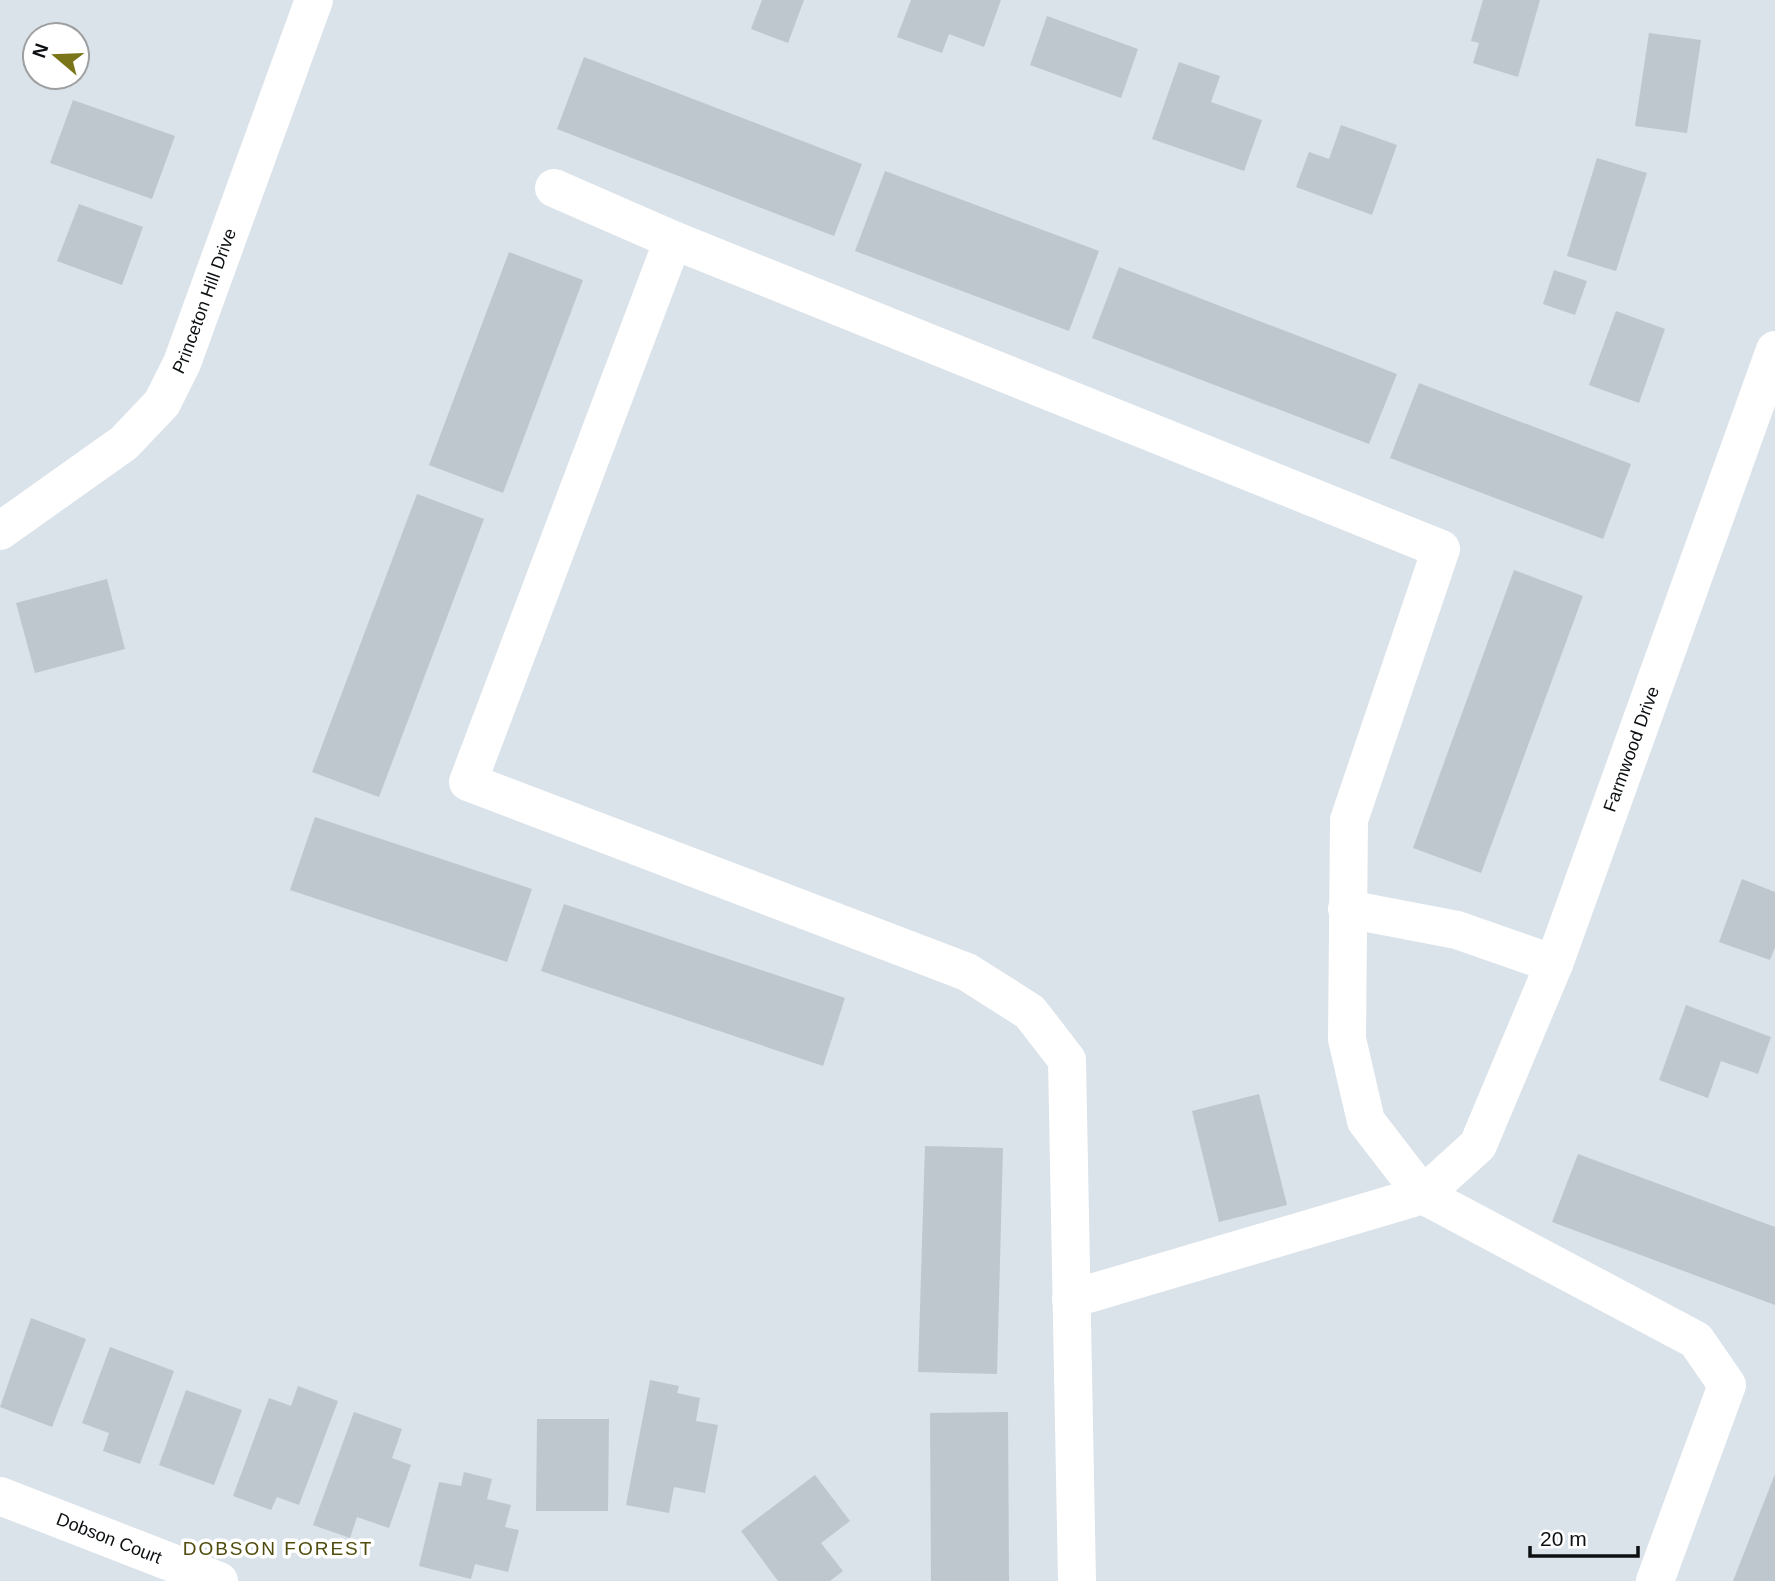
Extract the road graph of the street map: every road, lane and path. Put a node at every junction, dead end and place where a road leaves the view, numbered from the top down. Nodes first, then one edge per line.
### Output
1 (314, 0) edge
2 (554, 188) dead end
3 (673, 240) junction
4 (1775, 350) edge
5 (1766, 405) edge
6 (0, 531) edge
7 (1347, 909) junction
8 (1554, 964) junction
9 (1423, 1195) junction
10 (1072, 1298) junction
11 (0, 1496) edge
12 (219, 1581) edge
13 (1077, 1581) edge
14 (1656, 1581) edge

1 - 6 street, Princeton Hill Drive
2 - 3 street
3 - 7 street
3 - 10 street
4 - 5 street, Farmwood Drive
5 - 8 street, Farmwood Drive
7 - 8 street
7 - 9 street
8 - 9 street, Farmwood Drive
9 - 10 street
9 - 14 street
10 - 13 street
11 - 12 street, Dobson Court

